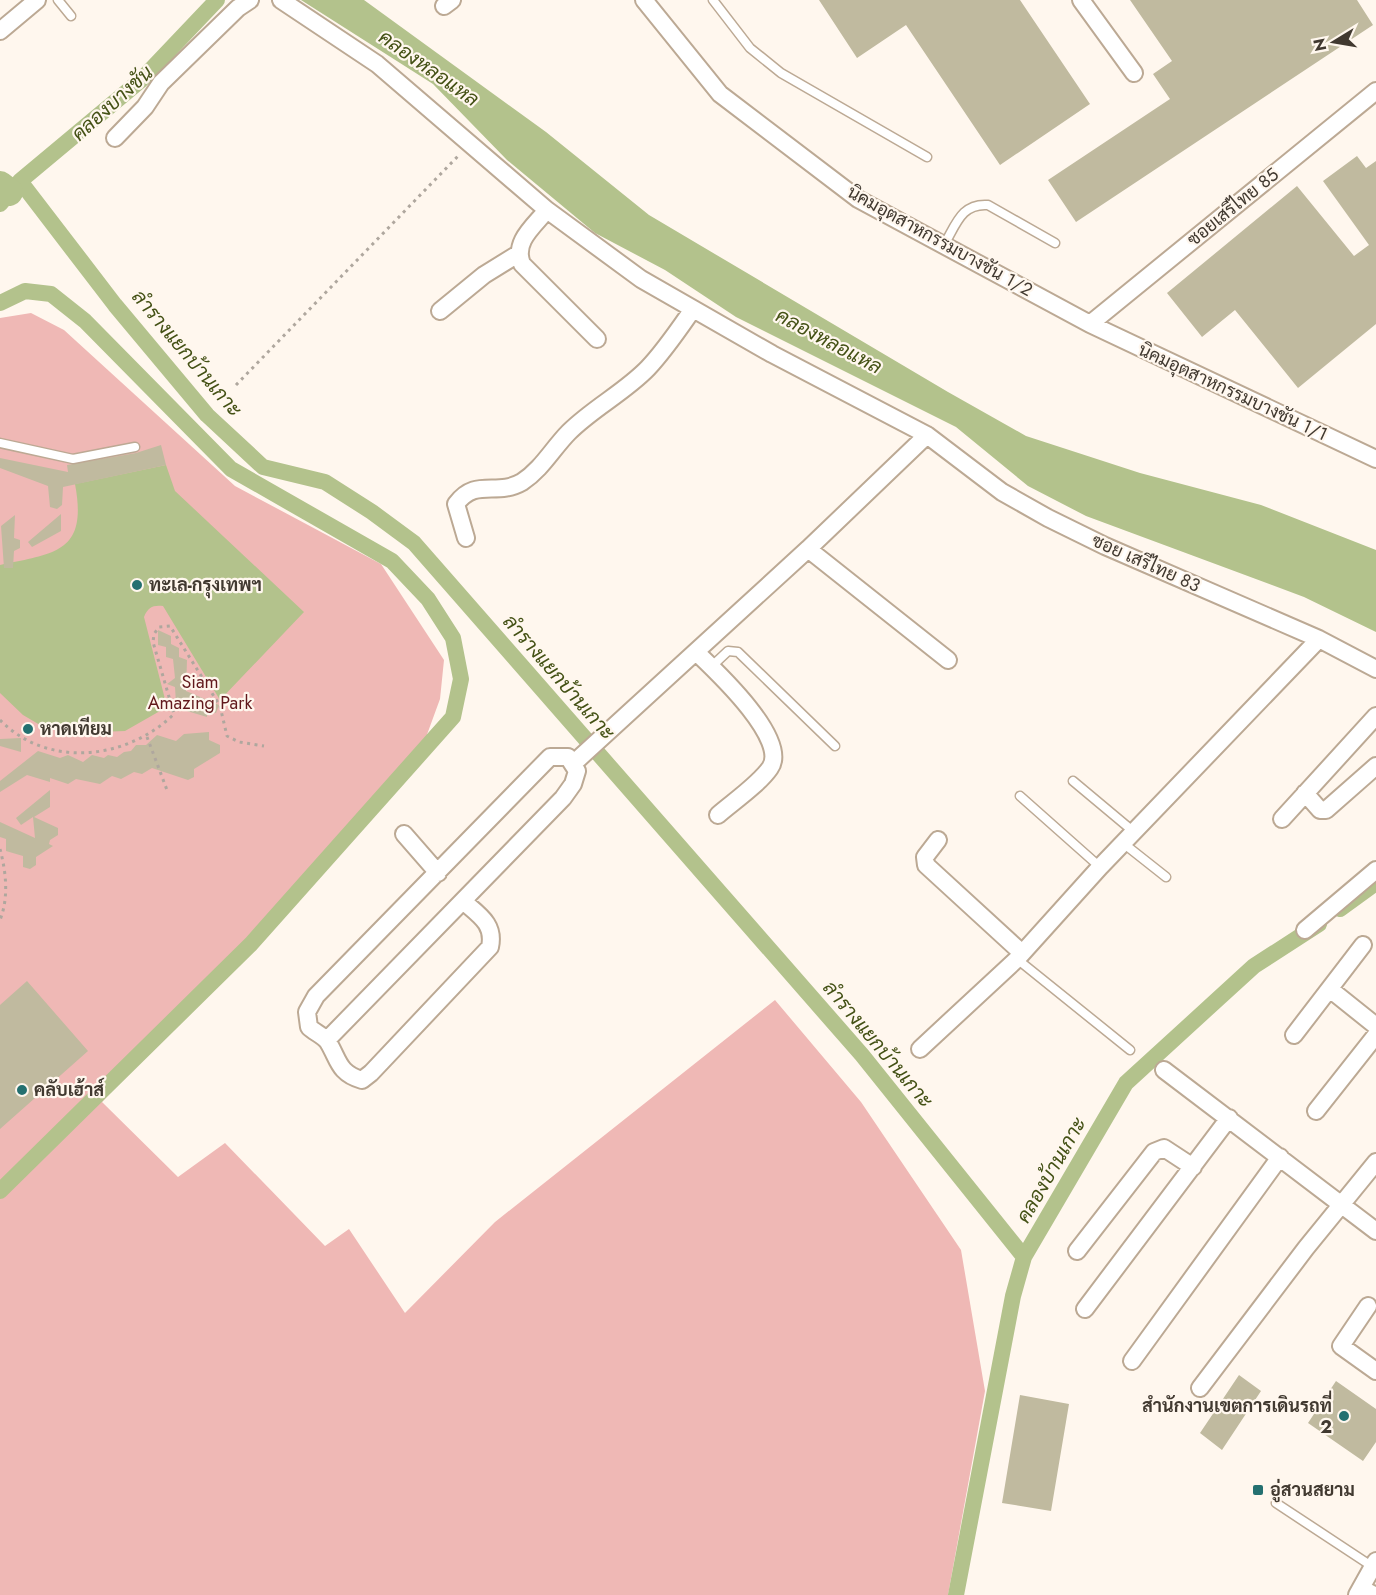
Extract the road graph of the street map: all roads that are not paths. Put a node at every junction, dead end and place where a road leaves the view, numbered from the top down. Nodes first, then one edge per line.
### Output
1 (37, 0) edge
2 (58, 0) edge
3 (250, 0) edge
4 (281, 0) edge
5 (644, 0) edge
6 (713, 0) edge
7 (1081, 0) edge
8 (71, 16) dead end
9 (0, 31) edge
10 (1134, 74) dead end
11 (1376, 91) edge
12 (115, 138) dead end
13 (927, 157) dead end
14 (546, 210) junction
15 (1055, 243) dead end
16 (944, 245) junction
17 (518, 254) junction
18 (693, 309) junction
19 (440, 311) dead end
20 (1089, 324) junction
21 (597, 339) dead end
22 (927, 435) junction
23 (0, 443) edge
24 (135, 447) dead end
25 (1376, 459) edge
26 (466, 537) dead end
27 (808, 549) junction
28 (1319, 639) junction
29 (696, 652) junction
30 (948, 660) dead end
31 (711, 667) junction
32 (1376, 669) edge
33 (1376, 716) edge
34 (835, 746) dead end
35 (580, 758) junction
36 (1376, 766) edge
37 (1073, 781) dead end
38 (1305, 793) junction
39 (1020, 796) dead end
40 (718, 815) dead end
41 (1282, 819) dead end
42 (404, 834) dead end
43 (1128, 838) junction
44 (938, 840) dead end
45 (1100, 867) junction
46 (1376, 870) edge
47 (438, 873) junction
48 (1166, 877) dead end
49 (463, 901) junction
50 (1305, 930) dead end
51 (1363, 945) dead end
52 (1019, 956) junction
53 (1330, 990) junction
54 (1376, 1026) edge
55 (1294, 1035) dead end
56 (1376, 1035) edge
57 (327, 1040) junction
58 (920, 1049) dead end
59 (1130, 1050) dead end
60 (1164, 1070) dead end
61 (1316, 1111) dead end
62 (1229, 1118) junction
63 (1280, 1157) junction
64 (1376, 1161) edge
65 (1193, 1167) junction
66 (1341, 1204) junction
67 (1376, 1231) edge
68 (1077, 1251) dead end
69 (1368, 1306) dead end
70 (1085, 1309) dead end
71 (1132, 1361) dead end
72 (1376, 1371) edge
73 (1200, 1388) dead end
74 (1276, 1503) dead end
75 (1374, 1564) edge
76 (1364, 1593) edge

1 - 9 street
2 - 8 lane
3 - 12 street
4 - 14 street, ซอย เสรีไทย 83
5 - 16 street, นิคมอุตสาหกรรมบางชัน 1/2
6 - 13 lane
7 - 10 street
11 - 20 street, ซอยเสรีไทย 85
14 - 17 street
14 - 18 street, ซอย เสรีไทย 83
15 - 16 lane
16 - 20 street, นิคมอุตสาหกรรมบางชัน 1/2
17 - 19 street
17 - 21 street
18 - 22 street, ซอย เสรีไทย 83
18 - 26 street
20 - 25 street, นิคมอุตสาหกรรมบางชัน 1/1
22 - 27 street
22 - 28 street, ซอย เสรีไทย 83
23 - 24 lane
27 - 29 street
27 - 30 street
28 - 32 street, ซอย เสรีไทย 83
28 - 43 street
29 - 31 street
29 - 35 street
31 - 34 lane
31 - 40 street
33 - 38 street
35 - 47 street
35 - 49 street
36 - 38 street
37 - 43 lane
38 - 41 street
39 - 45 lane
42 - 47 street
43 - 45 street
43 - 48 lane
44 - 52 street
45 - 52 street
46 - 50 street
47 - 57 street
49 - 57 street
49 - 57 street
51 - 53 street
52 - 58 street
52 - 59 lane
53 - 54 street
53 - 55 street
56 - 61 street
60 - 62 street
62 - 63 street
62 - 65 street
63 - 66 street
63 - 71 street
64 - 66 street
65 - 68 street
65 - 70 street
66 - 67 street
66 - 73 street
69 - 72 street
74 - 75 lane
75 - 76 street

